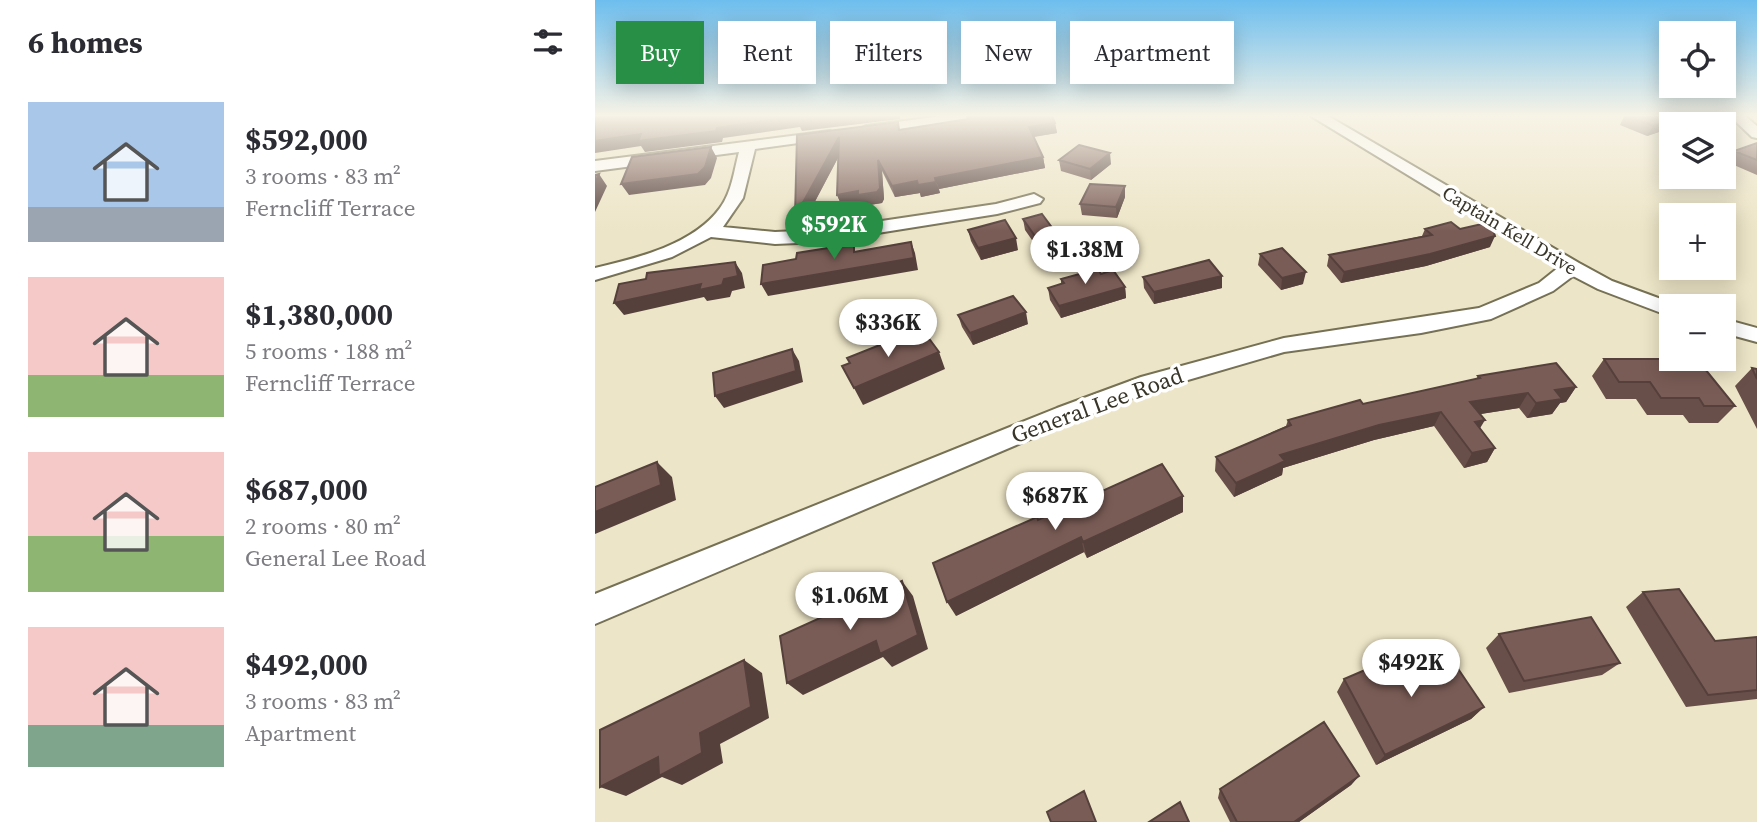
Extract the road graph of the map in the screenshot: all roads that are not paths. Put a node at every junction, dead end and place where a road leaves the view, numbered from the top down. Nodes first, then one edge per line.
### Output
1 (683, 154) edge
2 (745, 154) edge
3 (1383, 154) edge
4 (595, 166) edge
5 (1034, 199) dead end
6 (707, 231) junction
7 (1572, 267) junction
8 (595, 274) edge
9 (1659, 305) edge
10 (1736, 329) edge
11 (1757, 335) edge
12 (595, 609) edge

1 - 4 street
2 - 6 street
3 - 7 street, Captain Kell Drive
5 - 6 street
6 - 8 street
7 - 9 street, Captain Kell Drive
7 - 12 street, General Lee Road
10 - 11 street

